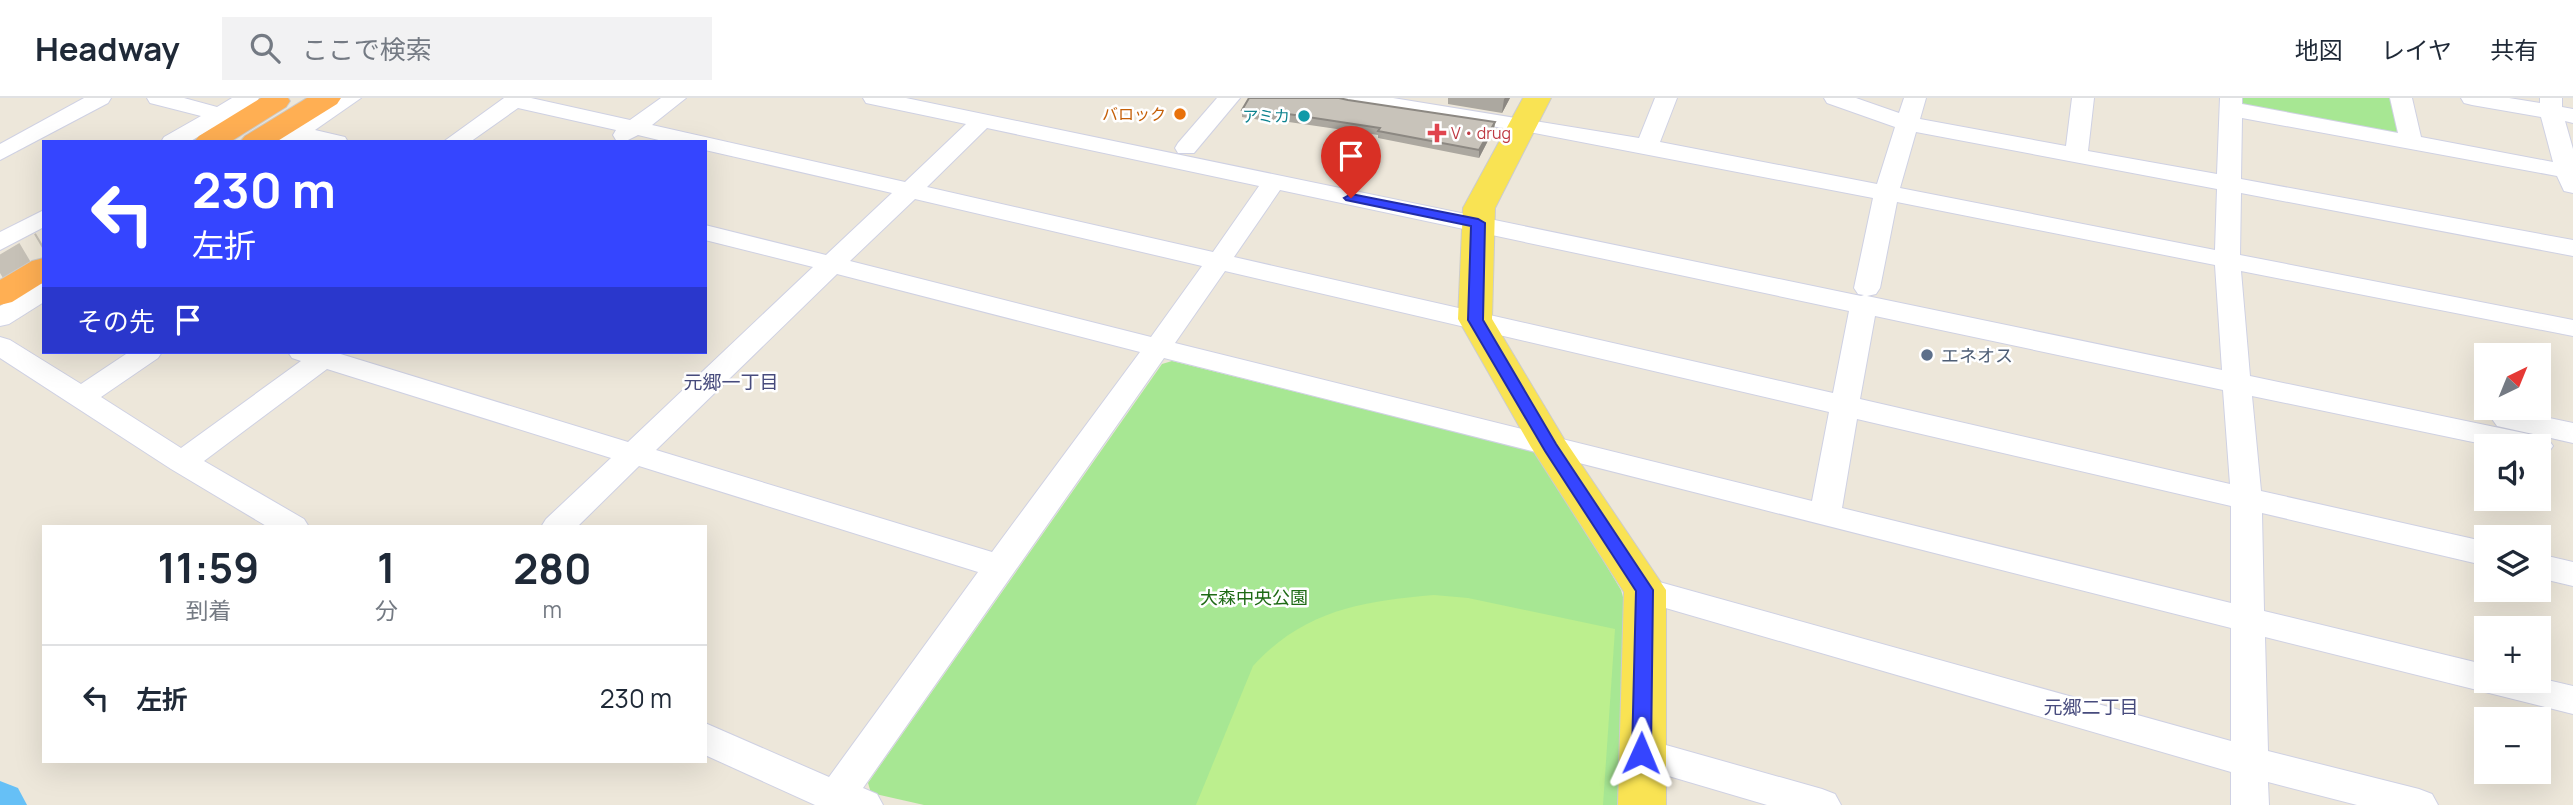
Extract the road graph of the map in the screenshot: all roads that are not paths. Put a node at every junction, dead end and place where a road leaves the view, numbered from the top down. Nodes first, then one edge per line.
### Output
1 (100, 98) edge
2 (158, 98) edge
3 (281, 98) edge
4 (327, 98) edge
5 (350, 98) edge
6 (675, 98) edge
7 (874, 98) edge
8 (939, 98) edge
9 (1229, 98) edge
10 (1349, 98) edge
11 (1666, 98) edge
12 (1835, 98) edge
13 (1915, 98) edge
14 (2082, 98) edge
15 (2401, 98) edge
16 (2472, 98) edge
17 (517, 100) edge
18 (1385, 101) edge
19 (2231, 104) edge
20 (2558, 109) edge
21 (1530, 111) edge
22 (257, 119) edge
23 (983, 120) junction
24 (1909, 124) junction
25 (635, 127) junction
26 (179, 140) edge
27 (213, 140) edge
28 (330, 140) edge
29 (457, 140) edge
30 (619, 140) edge
31 (690, 140) edge
32 (2411, 142) junction
33 (707, 144) edge
34 (1647, 146) junction
35 (1186, 148) junction
36 (2, 150) edge
37 (2076, 157) junction
38 (2570, 180) edge
39 (1275, 182) junction
40 (2230, 186) junction
41 (912, 191) junction
42 (1886, 195) junction
43 (1479, 216) junction
44 (42, 218) edge
45 (707, 232) edge
46 (0, 242) edge
47 (42, 244) edge
48 (2573, 248) edge
49 (2227, 259) junction
50 (1219, 262) junction
51 (835, 264) junction
52 (42, 269) edge
53 (0, 270) edge
54 (42, 292) edge
55 (0, 295) edge
56 (1866, 296) junction
57 (0, 318) edge
58 (1475, 320) junction
59 (2573, 328) edge
60 (0, 346) edge
61 (1160, 346) junction
62 (145, 354) edge
63 (313, 355) edge
64 (2236, 373) junction
65 (82, 397) junction
66 (1843, 404) junction
67 (2573, 433) edge
68 (2489, 434) edge
69 (1550, 447) junction
70 (2551, 449) edge
71 (631, 454) junction
72 (2573, 454) edge
73 (183, 462) junction
74 (2246, 498) junction
75 (1825, 514) junction
76 (290, 525) edge
77 (559, 525) edge
78 (2474, 551) edge
79 (998, 566) junction
80 (2551, 569) edge
81 (2573, 574) edge
82 (1645, 590) junction
83 (2250, 621) junction
84 (2474, 676) edge
85 (2547, 693) edge
86 (2573, 699) edge
87 (707, 739) edge
88 (1641, 753) junction
89 (2247, 761) junction
90 (850, 801) edge
91 (1642, 805) edge
92 (1822, 805) edge
93 (2250, 805) edge
94 (2419, 805) edge

1 - 36 street
2 - 22 street
3 - 22 highway
4 - 22 highway
5 - 22 street
6 - 25 street
7 - 23 street
8 - 35 street
9 - 35 street
10 - 18 street
11 - 34 street
12 - 24 street
13 - 24 street
14 - 37 street
15 - 32 street
16 - 20 street
17 - 25 street
17 - 29 street
18 - 21 street
19 - 32 street
19 - 40 street
20 - 38 street
21 - 34 street
21 - 43 main road
22 - 26 street
22 - 27 highway
22 - 28 street
23 - 39 street
23 - 41 street
24 - 37 street
24 - 42 street
25 - 30 street
25 - 31 street
32 - 38 street
33 - 41 street
34 - 42 street
35 - 43 street
37 - 40 street
39 - 43 street
39 - 50 street
40 - 48 street
40 - 49 street
41 - 50 street
41 - 51 street
42 - 49 street
42 - 56 street
43 - 56 street
43 - 58 main road
44 - 46 street
45 - 51 street
47 - 53 highway
49 - 59 street
49 - 64 street
50 - 58 street
50 - 61 street
51 - 61 street
51 - 71 street
52 - 55 highway
54 - 57 street
56 - 64 street
56 - 66 street
58 - 66 street
58 - 69 main road
60 - 65 street
61 - 69 street
61 - 79 street
62 - 65 street
63 - 71 street
63 - 73 street
64 - 67 street
64 - 68 street
64 - 74 street
65 - 73 street
66 - 74 street
66 - 75 street
69 - 75 street
69 - 82 main road
70 - 72 street
71 - 77 street
71 - 79 street
73 - 76 street
74 - 78 street
74 - 83 street
75 - 83 street
79 - 90 street
80 - 81 street
82 - 88 main road
82 - 89 street
83 - 84 street
83 - 89 street
85 - 86 street
87 - 90 street
88 - 91 main road
88 - 92 street
89 - 93 street
89 - 94 street

